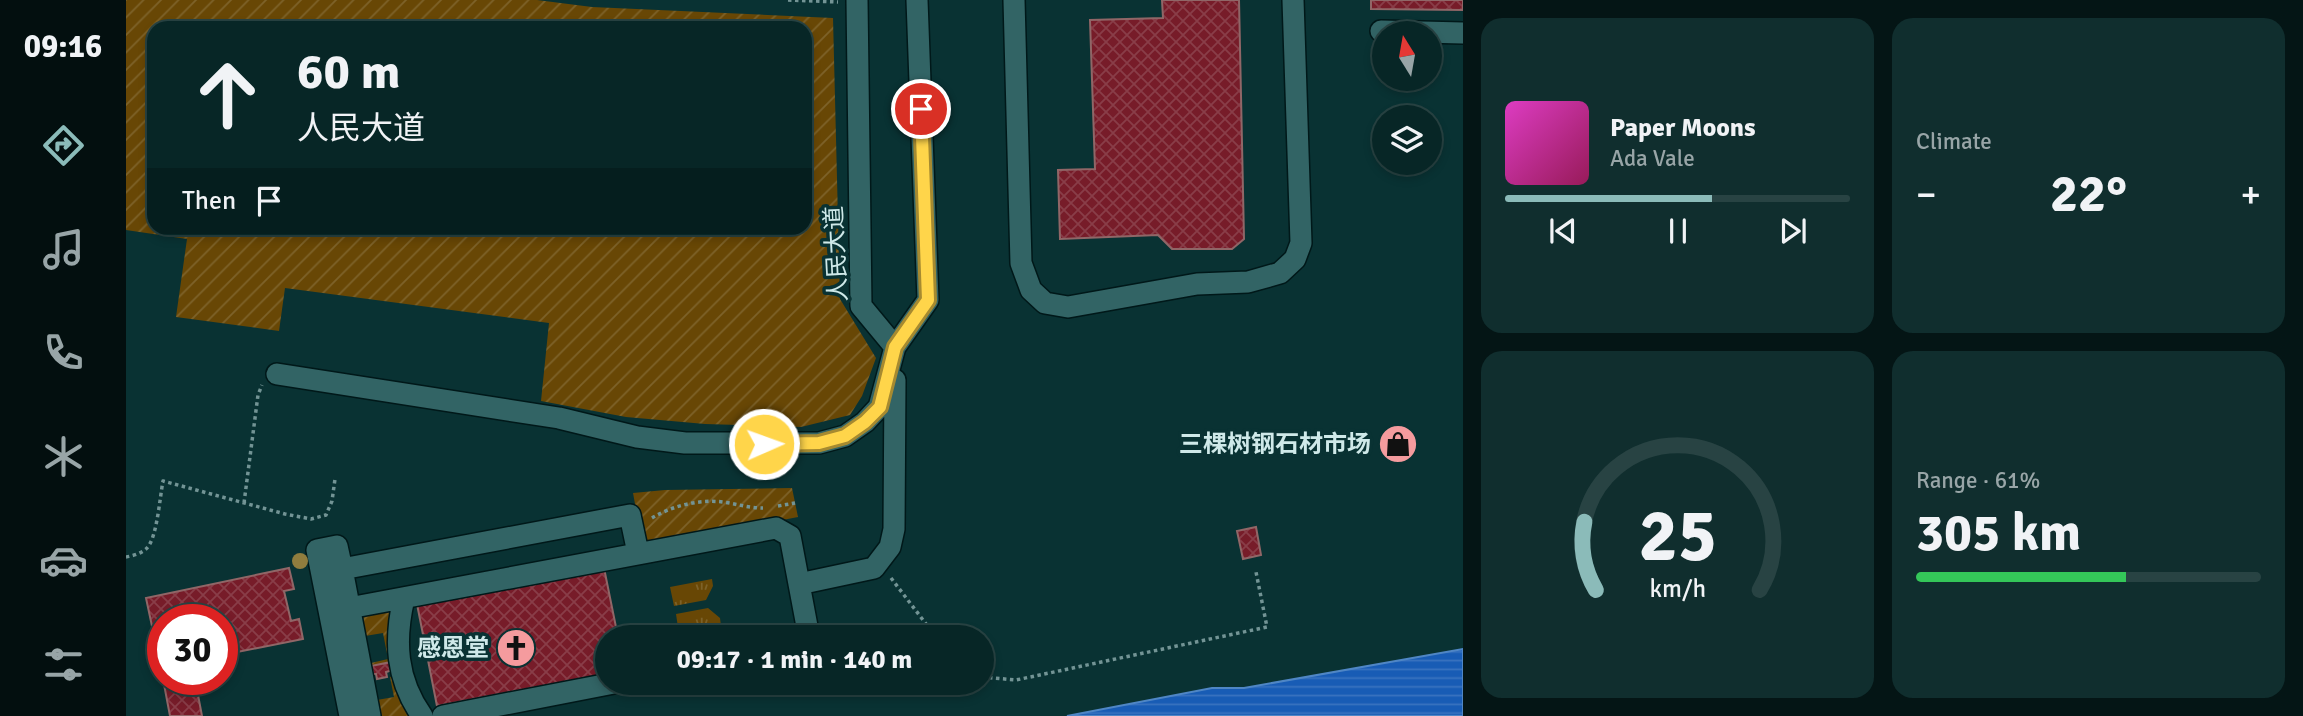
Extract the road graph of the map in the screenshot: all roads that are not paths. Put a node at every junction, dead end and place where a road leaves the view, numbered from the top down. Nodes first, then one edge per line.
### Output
1 (917, 0) edge
2 (1014, 0) edge
3 (1293, 0) edge
4 (857, 1) edge
5 (1442, 32) edge
6 (1463, 33) edge
7 (895, 347) junction
8 (277, 374) road end
9 (636, 543) junction
10 (342, 569) junction
11 (806, 583) junction
12 (404, 597) junction
13 (349, 608) junction
14 (808, 625) edge
15 (595, 687) edge
16 (350, 716) edge
17 (370, 716) edge
18 (422, 716) edge
19 (443, 716) edge

1 - 7 street
2 - 3 street
4 - 7 street, 人民大道
5 - 6 street
7 - 8 street
7 - 11 street
9 - 10 street
9 - 11 street
9 - 12 street
10 - 13 street
10 - 16 street
11 - 14 street
12 - 13 street
12 - 18 street
13 - 17 street
15 - 19 street

